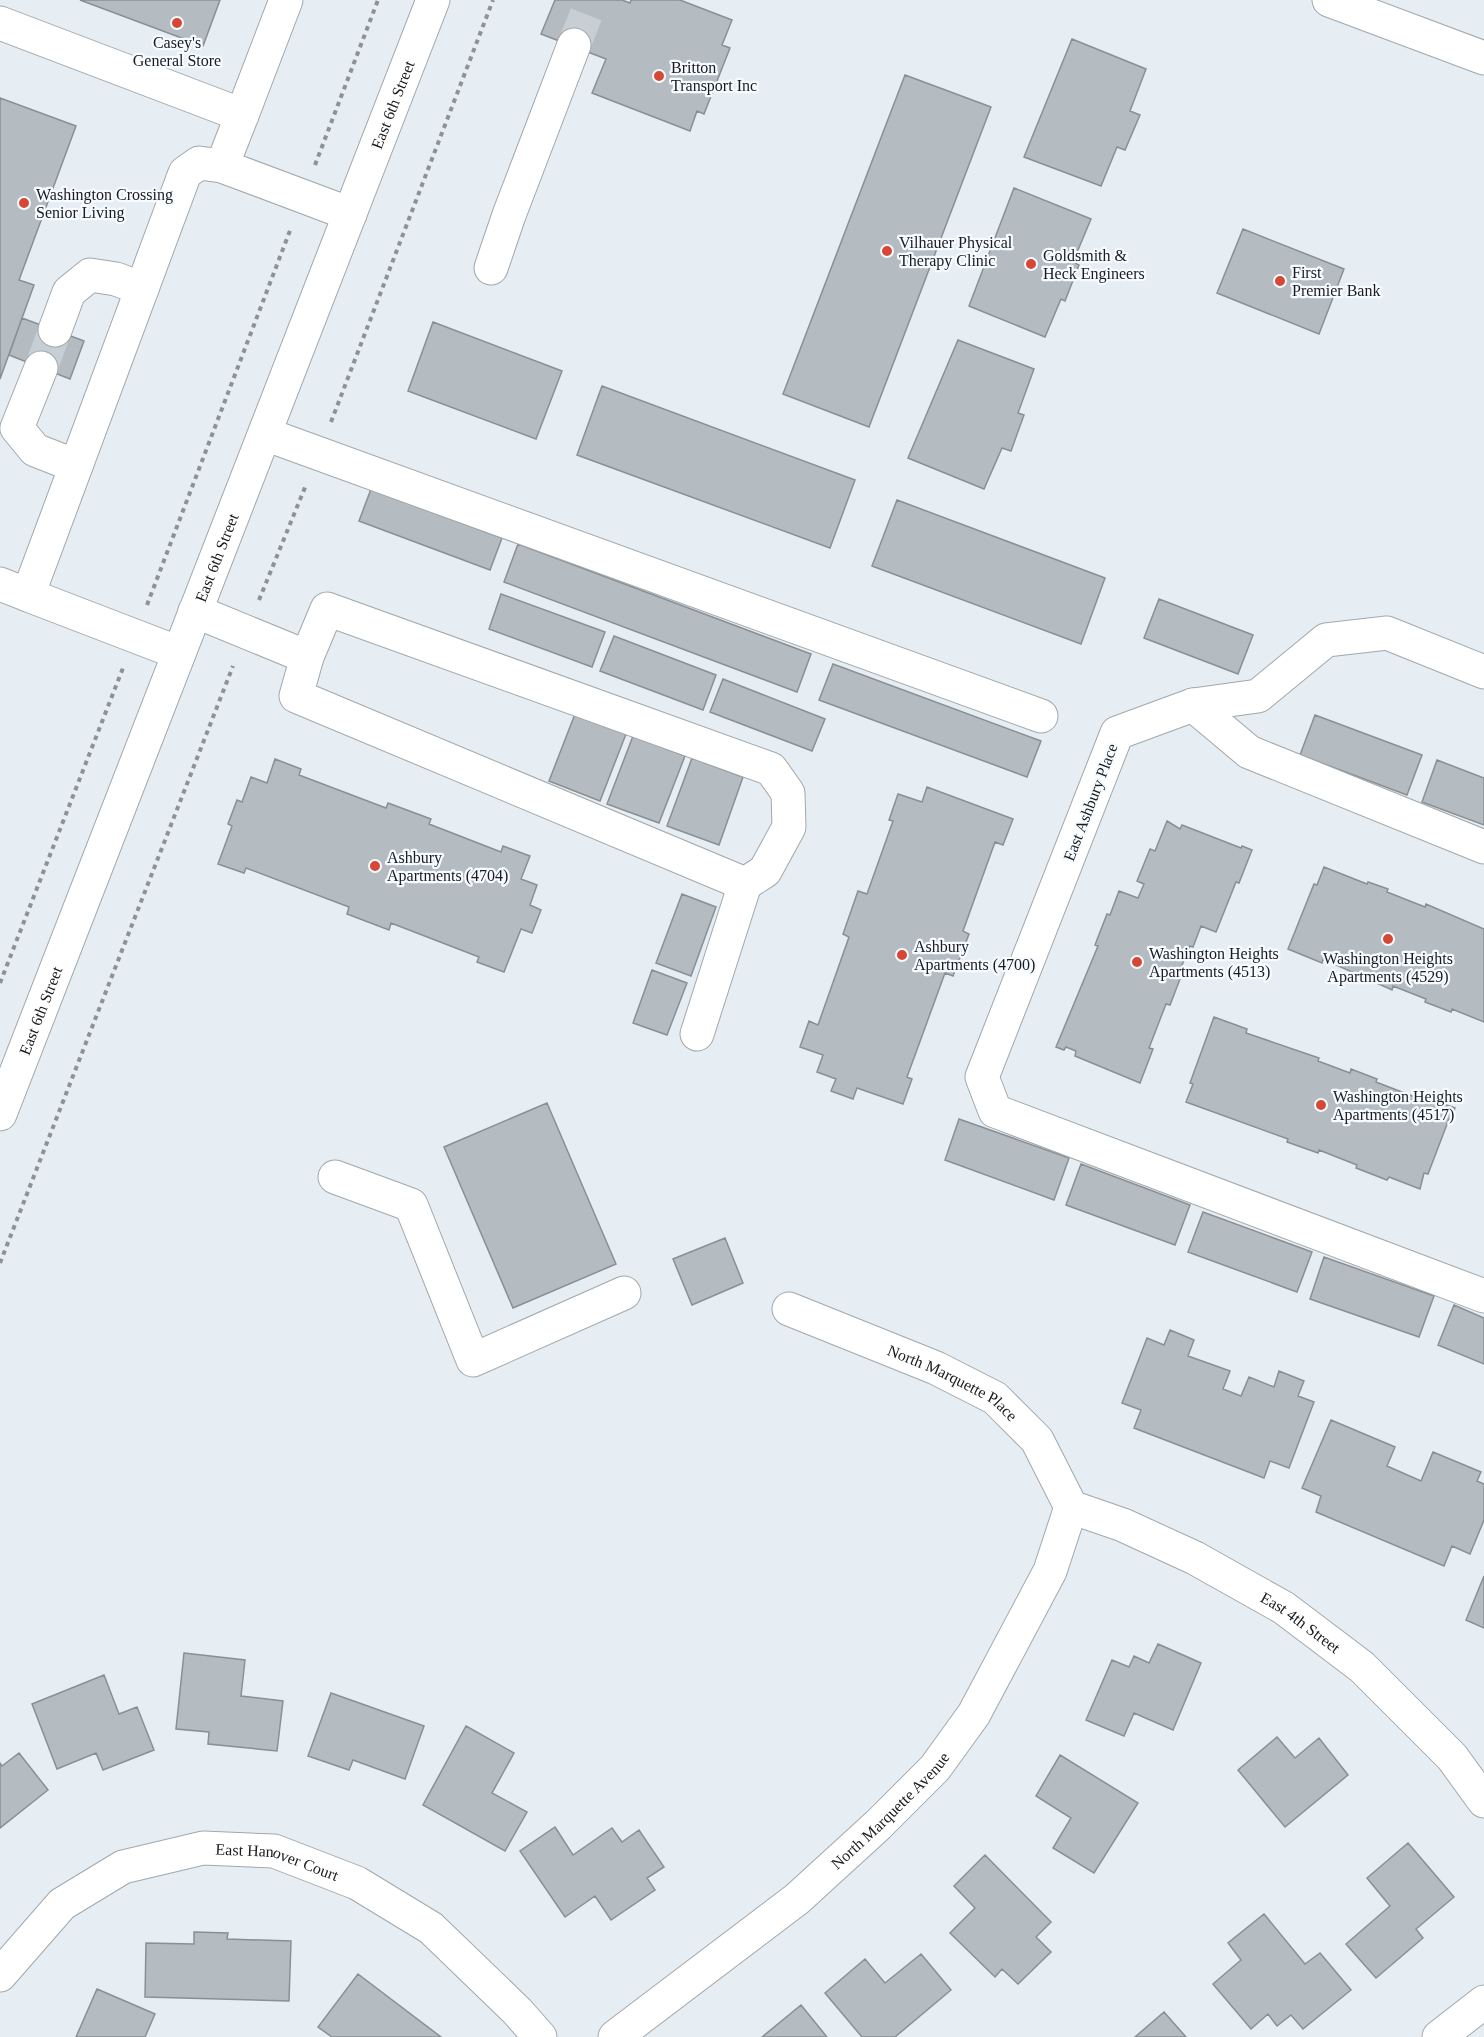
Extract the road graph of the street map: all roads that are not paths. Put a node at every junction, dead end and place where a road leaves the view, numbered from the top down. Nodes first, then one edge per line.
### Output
1 (286, 0) edge
2 (433, 0) edge
3 (1329, 0) edge
4 (0, 23) edge
5 (574, 45) tunnel mouth
6 (1484, 58) edge
7 (242, 115) junction
8 (222, 166) junction
9 (350, 214) junction
10 (491, 268) dead end
11 (142, 289) junction
12 (56, 330) tunnel mouth
13 (41, 368) tunnel mouth
14 (265, 434) junction
15 (76, 466) junction
16 (14, 589) edge
17 (195, 611) junction
18 (179, 653) junction
19 (307, 657) junction
20 (1484, 672) edge
21 (1193, 705) junction
22 (1041, 716) dead end
23 (1484, 847) edge
24 (745, 884) junction
25 (697, 1034) dead end
26 (0, 1114) edge
27 (335, 1177) dead end
28 (624, 1293) dead end
29 (1484, 1296) edge
30 (789, 1309) dead end
31 (1071, 1507) junction
32 (1484, 1801) edge
33 (0, 1975) edge
34 (1484, 2002) edge
35 (540, 2037) edge
36 (615, 2037) edge
37 (1439, 2037) edge

1 - 7 street
2 - 9 street, East 6th Street
3 - 6 street
4 - 7 street
5 - 10 street
7 - 8 street
8 - 9 street
8 - 11 street
9 - 14 street, East 6th Street
11 - 12 street
11 - 15 street
13 - 15 street
14 - 17 street, East 6th Street
14 - 22 street
15 - 16 street
16 - 18 street
17 - 18 street, East 6th Street
17 - 19 street
18 - 26 street, East 6th Street
19 - 24 street
19 - 24 street
20 - 21 street, East Ashbury Place
21 - 23 street
21 - 29 street, East Ashbury Place
24 - 25 street
27 - 28 street
30 - 31 street, North Marquette Place
31 - 32 street, East 4th Street
31 - 36 street, North Marquette Avenue
33 - 35 street, East Hanover Court
34 - 37 street

